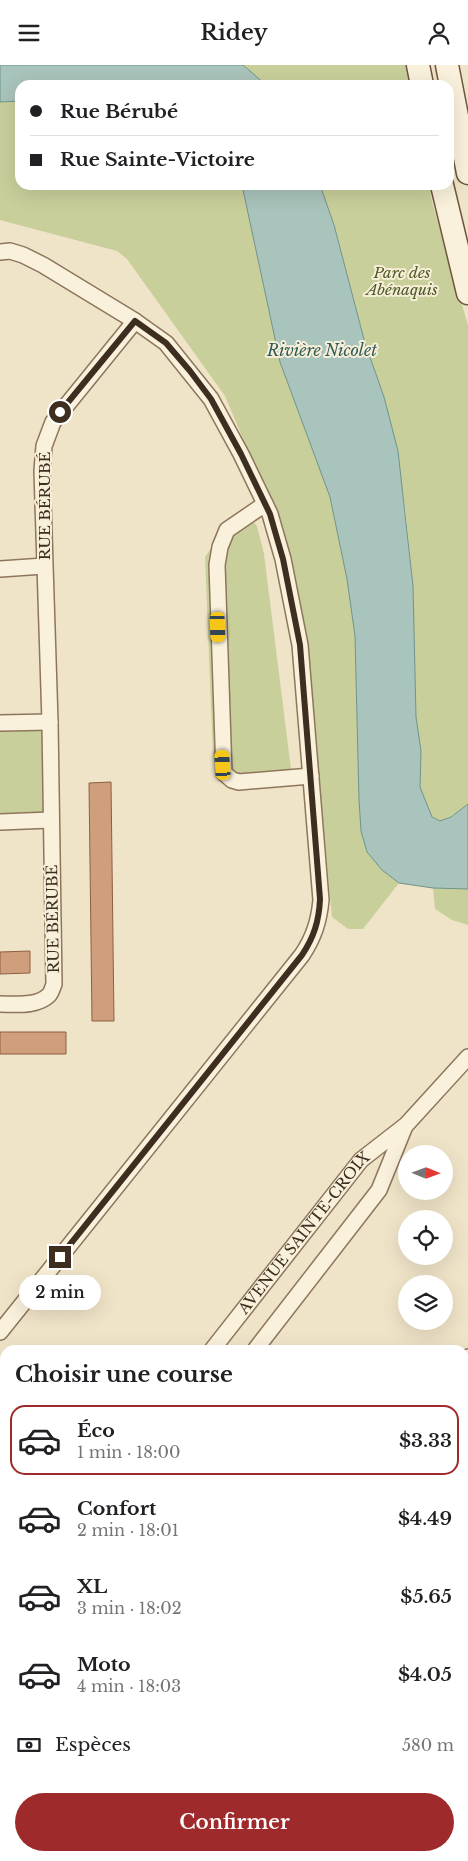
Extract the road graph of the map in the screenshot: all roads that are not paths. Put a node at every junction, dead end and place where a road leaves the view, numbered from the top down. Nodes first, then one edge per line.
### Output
1 (418, 65) edge
2 (447, 65) edge
3 (421, 80) edge
4 (450, 80) edge
5 (454, 101) edge
6 (468, 173) edge
7 (443, 190) edge
8 (0, 252) edge
9 (468, 293) edge
10 (135, 321) junction
11 (265, 504) junction
12 (44, 566) junction
13 (0, 569) edge
14 (50, 722) junction
15 (0, 723) edge
16 (311, 776) junction
17 (51, 820) junction
18 (0, 821) edge
19 (0, 1004) edge
20 (468, 1057) edge
21 (406, 1125) junction
22 (0, 1332) edge
23 (222, 1345) edge
24 (259, 1345) edge

1 - 3 main road
2 - 4 main road
5 - 6 main road
7 - 9 main road
8 - 10 street
10 - 11 street
10 - 12 street, RUE BÉRUBÉ
11 - 16 street
11 - 16 street
12 - 13 street
12 - 14 street, RUE BÉRUBÉ
14 - 15 street
14 - 17 street, RUE BÉRUBÉ
16 - 22 street
17 - 18 street
17 - 19 street, RUE BÉRUBÉ
20 - 21 street, AVENUE SAINTE-CROIX
21 - 23 street, AVENUE SAINTE-CROIX
21 - 24 street, AVENUE SAINTE-CROIX

